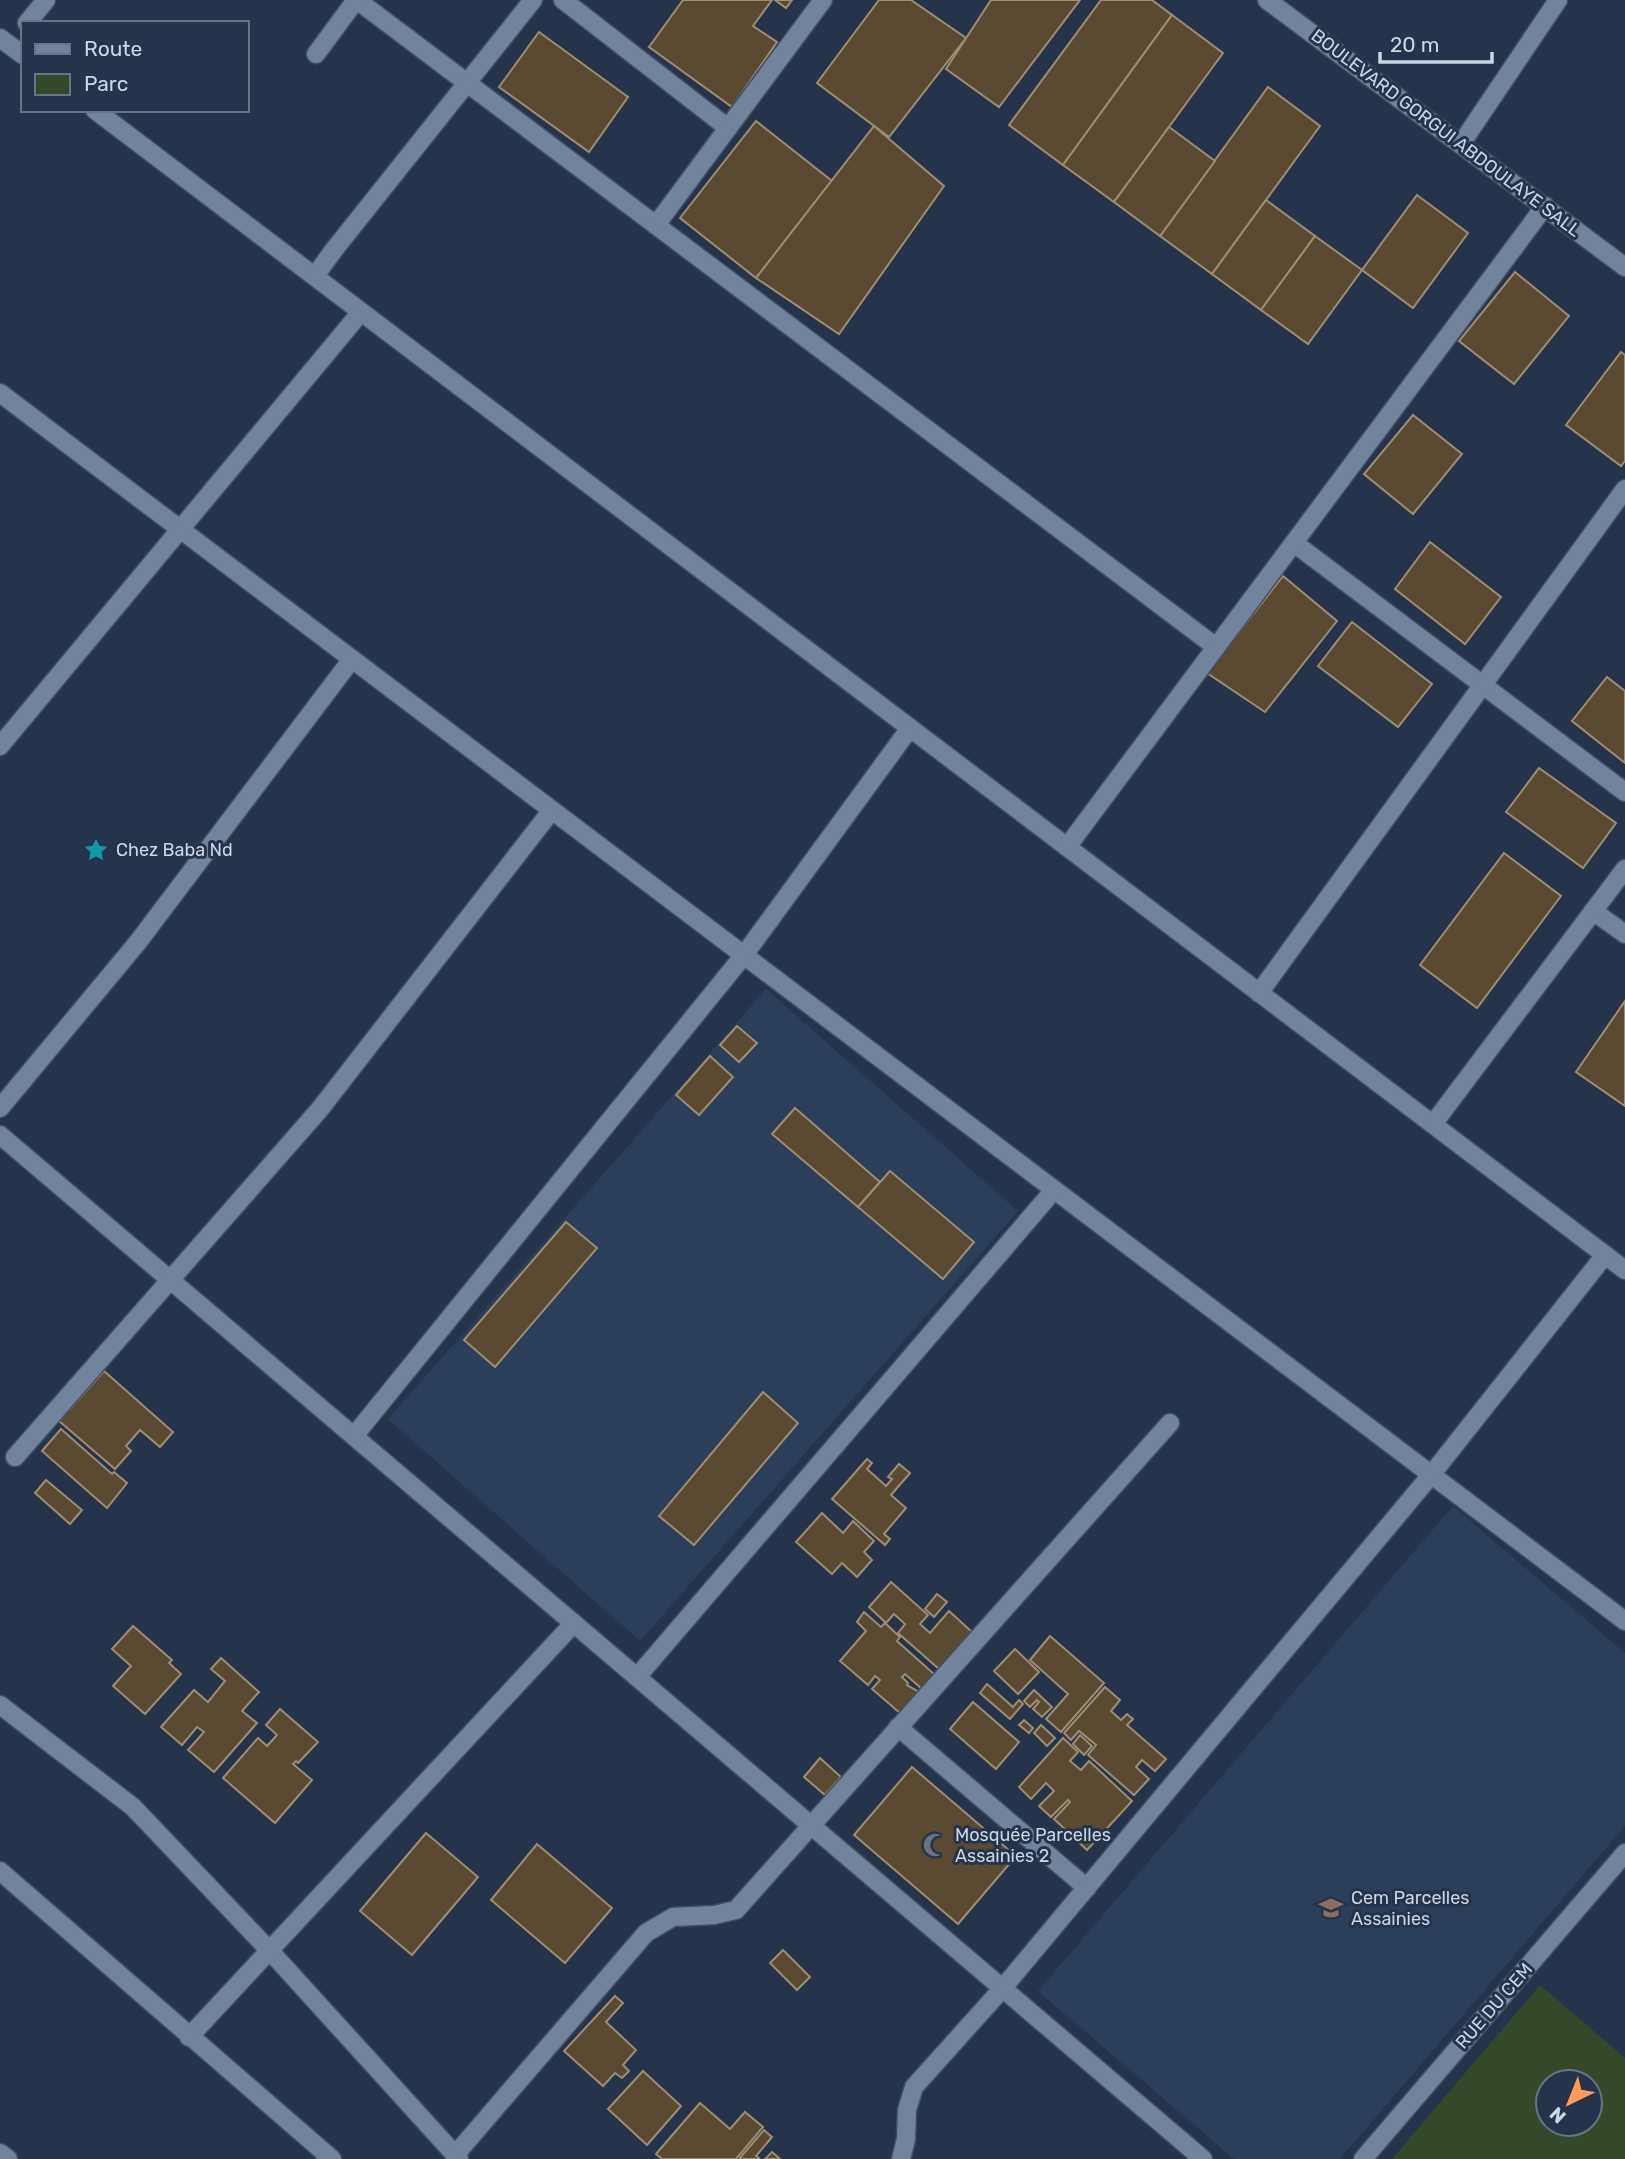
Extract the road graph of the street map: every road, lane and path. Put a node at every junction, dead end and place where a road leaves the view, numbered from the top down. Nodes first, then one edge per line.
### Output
1 (46, 0) edge
2 (357, 0) edge
3 (534, 0) edge
4 (563, 0) edge
5 (824, 0) edge
6 (1558, 0) edge
7 (1278, 3) edge
8 (29, 21) edge
9 (21, 30) edge
10 (10, 46) edge
11 (316, 54) dead end
12 (467, 83) junction
13 (98, 112) edge
14 (728, 128) junction
15 (1461, 144) junction
16 (1545, 206) junction
17 (656, 225) junction
18 (1625, 267) edge
19 (315, 276) junction
20 (361, 312) junction
21 (3, 402) edge
22 (1625, 489) edge
23 (181, 530) junction
24 (1294, 542) junction
25 (1216, 647) junction
26 (352, 659) junction
27 (1483, 685) junction
28 (910, 728) junction
29 (0, 746) edge
30 (1625, 792) edge
31 (552, 810) junction
32 (1067, 847) junction
33 (1625, 869) edge
34 (1593, 911) junction
35 (1625, 934) edge
36 (744, 955) junction
37 (1259, 993) junction
38 (0, 1108) edge
39 (1433, 1124) junction
40 (0, 1135) edge
41 (1054, 1190) junction
42 (1605, 1255) junction
43 (1625, 1270) edge
44 (171, 1280) junction
45 (1170, 1423) dead end
46 (354, 1436) junction
47 (15, 1457) dead end
48 (1431, 1475) junction
49 (1625, 1621) edge
50 (574, 1623) junction
51 (637, 1677) junction
52 (0, 1706) edge
53 (898, 1727) junction
54 (810, 1825) junction
55 (1625, 1853) edge
56 (0, 1871) edge
57 (1087, 1888) junction
58 (270, 1951) junction
59 (1002, 1989) junction
60 (189, 2037) junction
61 (0, 2153) edge
62 (457, 2157) edge
63 (8, 2159) edge
64 (332, 2159) edge
65 (901, 2159) edge
66 (1203, 2159) edge
67 (1363, 2159) edge

1 - 8 street
2 - 11 street
2 - 12 street
3 - 12 street
4 - 14 street
5 - 14 street
6 - 15 street
7 - 15 street, BOULEVARD GORGUI ABDOULAYE SALL
9 - 10 street
12 - 17 street
12 - 19 street
13 - 19 street
14 - 17 street
15 - 16 street, BOULEVARD GORGUI ABDOULAYE SALL
16 - 18 street, BOULEVARD GORGUI ABDOULAYE SALL
16 - 24 street
17 - 25 street
19 - 20 street
20 - 23 street
20 - 28 street
21 - 23 street
22 - 27 street
23 - 26 street
23 - 29 street
24 - 25 street
24 - 27 street
25 - 32 street
26 - 31 street
26 - 38 street
27 - 30 street
27 - 37 street
28 - 32 street
28 - 36 street
31 - 36 street
31 - 44 street
32 - 37 street
33 - 34 street
34 - 35 street
34 - 39 street
36 - 41 street
36 - 46 street
37 - 39 street
39 - 42 street
40 - 44 street
41 - 48 street
41 - 51 street
42 - 43 street
42 - 48 street
44 - 46 street
44 - 47 street
45 - 53 street
46 - 50 street
48 - 49 street
48 - 57 street
50 - 51 street
50 - 58 street
51 - 54 street
52 - 58 street
53 - 54 street
53 - 57 street
54 - 59 street
54 - 62 street
55 - 67 street, RUE DU CEM
56 - 60 street
57 - 59 street
58 - 60 street
58 - 62 street
59 - 65 street
59 - 66 street
60 - 64 street
61 - 63 street

